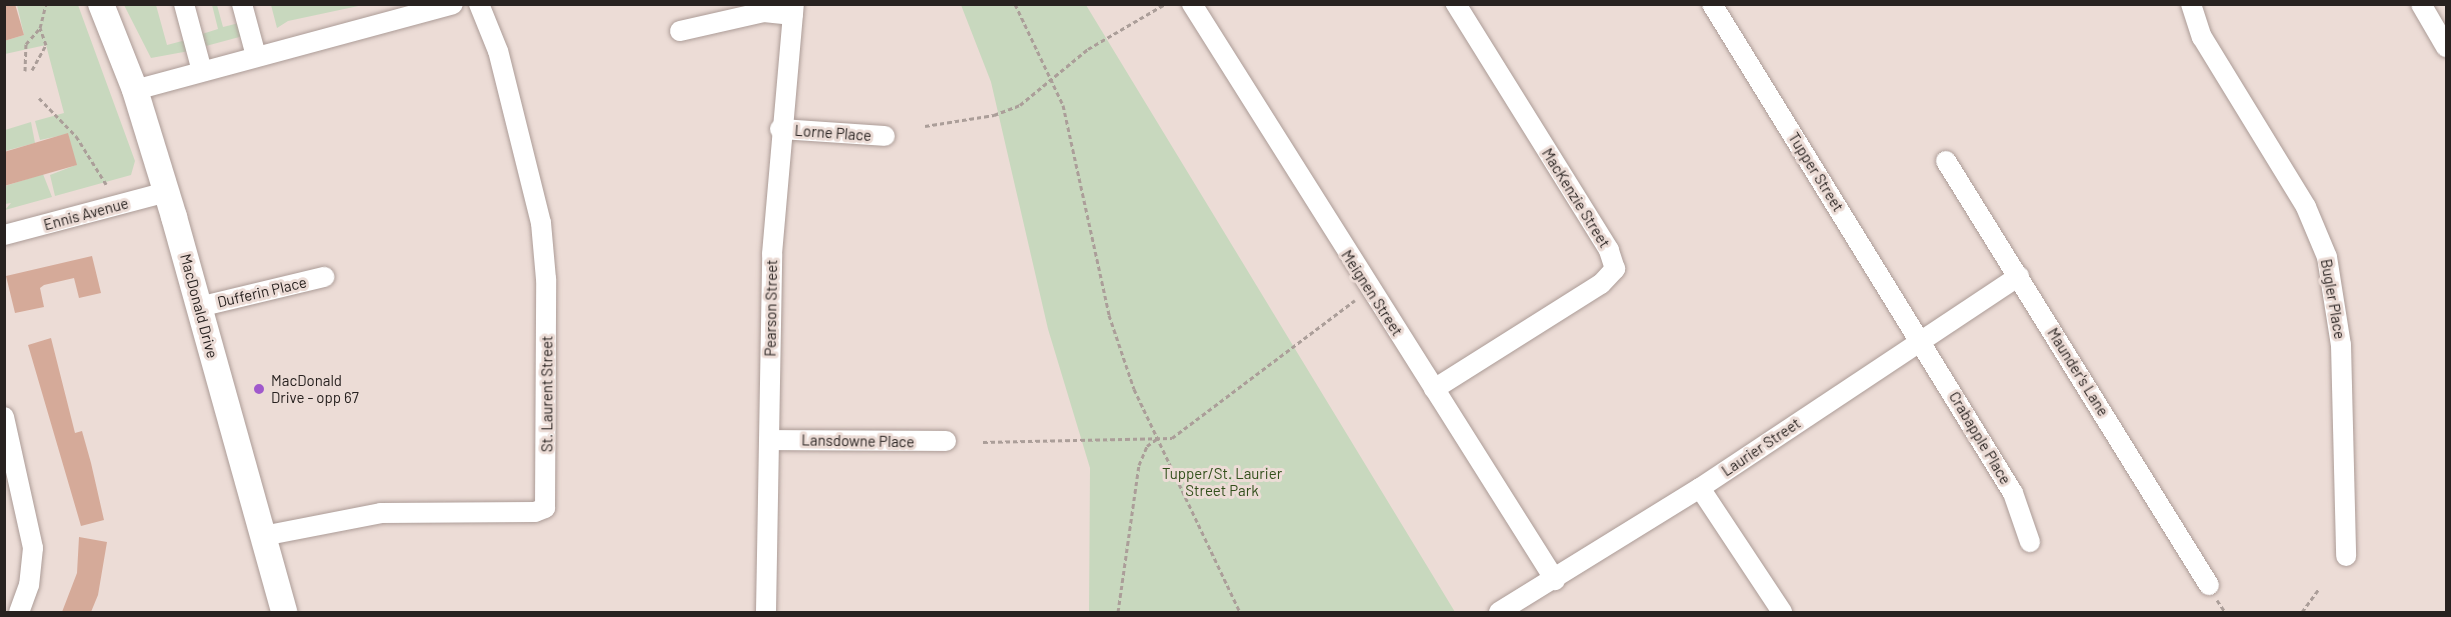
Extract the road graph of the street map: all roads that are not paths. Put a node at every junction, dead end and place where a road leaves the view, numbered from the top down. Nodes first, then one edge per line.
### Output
1 (101, 4) edge
2 (184, 4) edge
3 (242, 4) edge
4 (453, 4) edge
5 (480, 4) edge
6 (1456, 4) edge
7 (1712, 4) edge
8 (2190, 4) edge
9 (2421, 4) edge
10 (1196, 6) edge
11 (794, 10) edge
12 (680, 31) dead end
13 (2446, 47) edge
14 (256, 56) junction
15 (202, 71) junction
16 (135, 90) junction
17 (780, 129) junction
18 (885, 136) dead end
19 (1946, 161) dead end
20 (167, 192) junction
21 (4, 235) edge
22 (2019, 276) junction
23 (324, 277) dead end
24 (199, 307) junction
25 (1920, 340) junction
26 (1434, 389) junction
27 (4, 417) edge
28 (769, 440) junction
29 (946, 441) dead end
30 (10, 460) edge
31 (1700, 489) junction
32 (263, 536) junction
33 (2030, 542) dead end
34 (2346, 556) dead end
35 (1555, 580) junction
36 (2209, 585) dead end
37 (19, 612) edge
38 (284, 612) edge
39 (766, 612) edge
40 (1499, 612) edge
41 (1782, 612) edge

1 - 16 main road, MacDonald Drive
2 - 15 street
3 - 14 street
4 - 14 street
5 - 32 street, St. Laurent Street
6 - 26 street, MacKenzie Street
7 - 25 street, Tupper Street
8 - 34 street, Bugler Place
9 - 13 street
10 - 26 street, Meignen Street
11 - 12 street
11 - 17 street, Pearson Street
14 - 15 street
15 - 16 street
16 - 20 main road, MacDonald Drive
17 - 18 street, Lorne Place
17 - 28 street, Pearson Street
19 - 22 street, Maunder's Lane
20 - 21 street, Ennis Avenue
20 - 24 main road, MacDonald Drive
22 - 25 street, Laurier Street
22 - 36 street, Maunder's Lane
23 - 24 street, Dufferin Place
24 - 32 main road, MacDonald Drive
25 - 31 street, Laurier Street
25 - 33 street, Crabapple Place
26 - 35 street, Meignen Street
27 - 30 street
28 - 29 street, Lansdowne Place
28 - 39 street, Pearson Street
30 - 37 street
31 - 35 street, Laurier Street
31 - 41 street
32 - 38 main road, MacDonald Drive
35 - 40 street, Laurier Street

